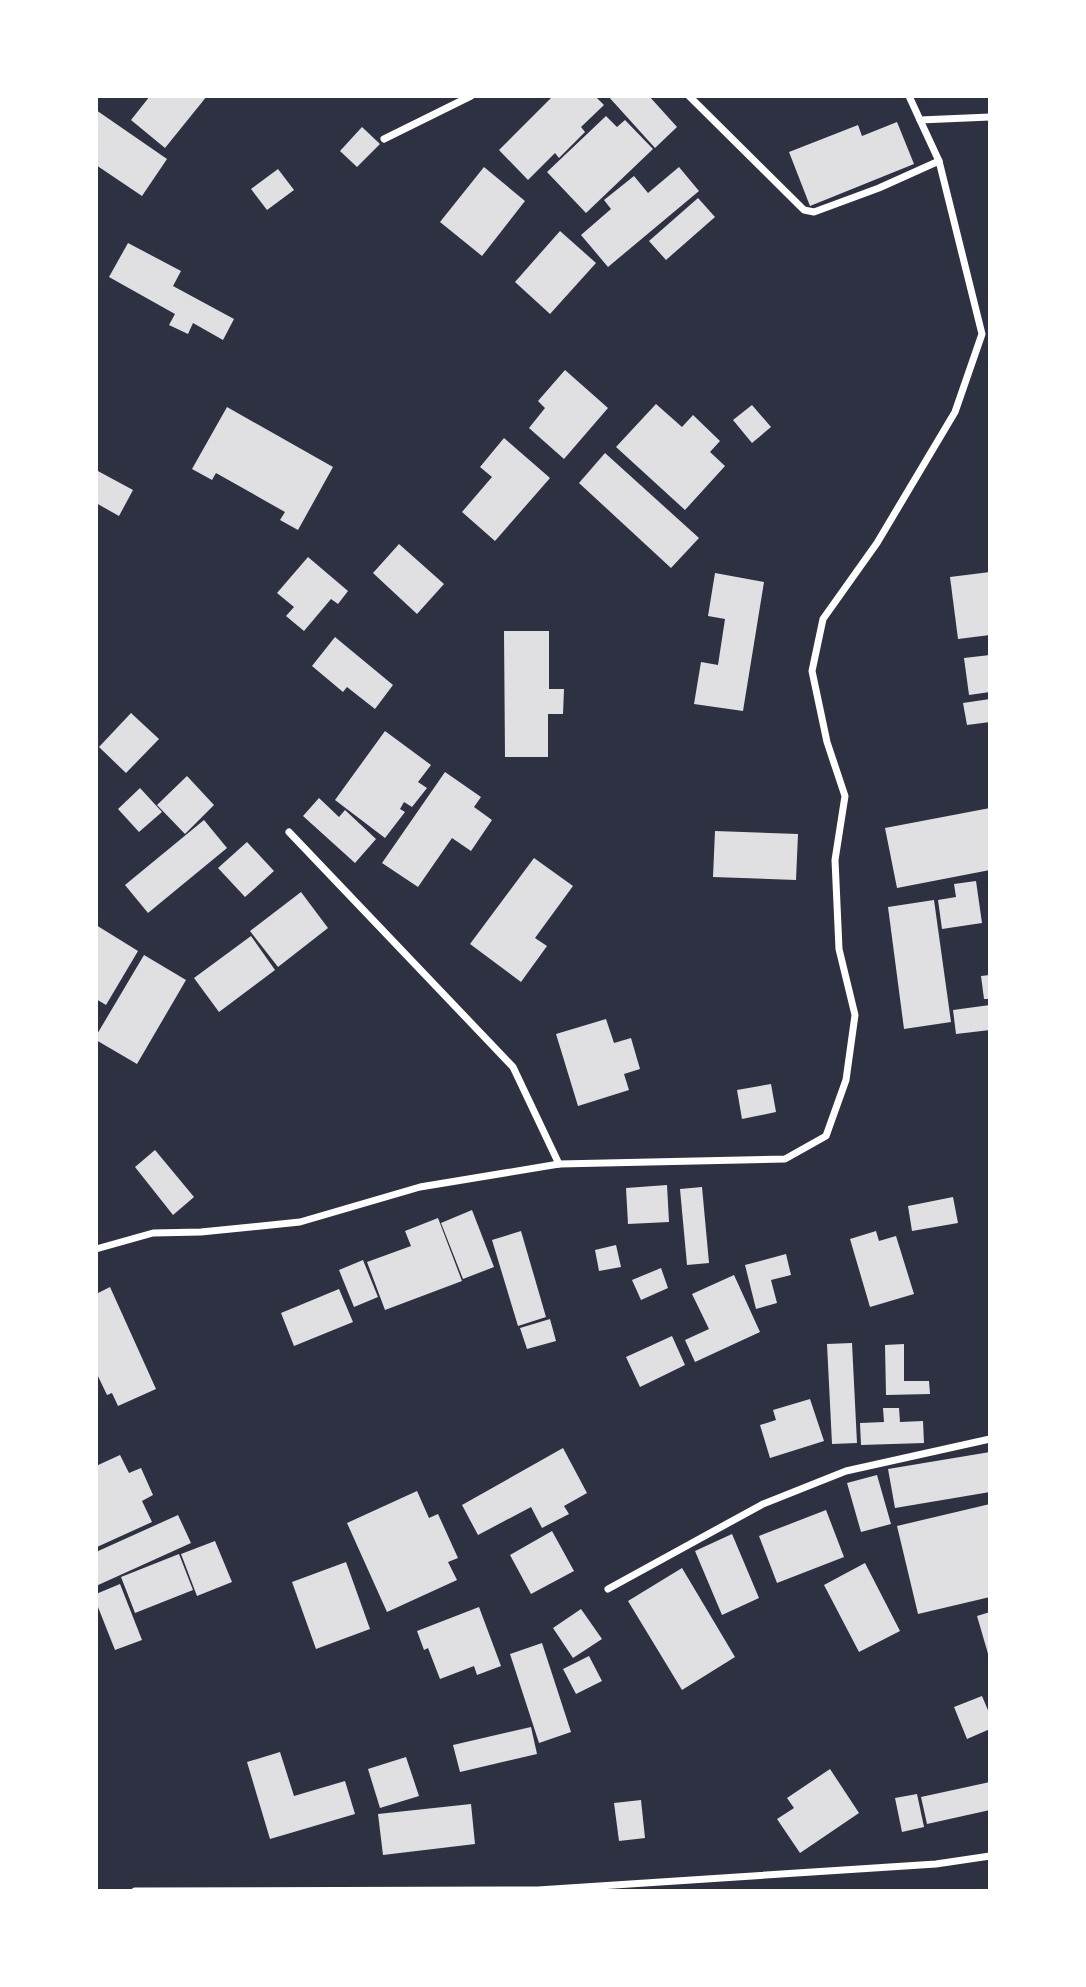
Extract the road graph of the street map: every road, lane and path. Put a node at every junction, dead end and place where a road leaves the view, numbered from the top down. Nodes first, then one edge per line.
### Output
1 (471, 96) edge
2 (689, 96) edge
3 (909, 96) edge
4 (990, 117) edge
5 (920, 120) junction
6 (384, 139) dead end
7 (939, 161) junction
8 (986, 334) edge
9 (289, 832) dead end
10 (559, 1164) junction
11 (96, 1249) edge
12 (990, 1439) edge
13 (608, 1589) dead end
14 (990, 1856) edge
15 (182, 1890) edge
16 (135, 1891) edge

1 - 6 street
2 - 7 street
3 - 5 street
4 - 5 street
5 - 7 street
7 - 8 street
8 - 10 street
9 - 10 street
10 - 11 street
12 - 13 street
14 - 15 street
15 - 16 street

